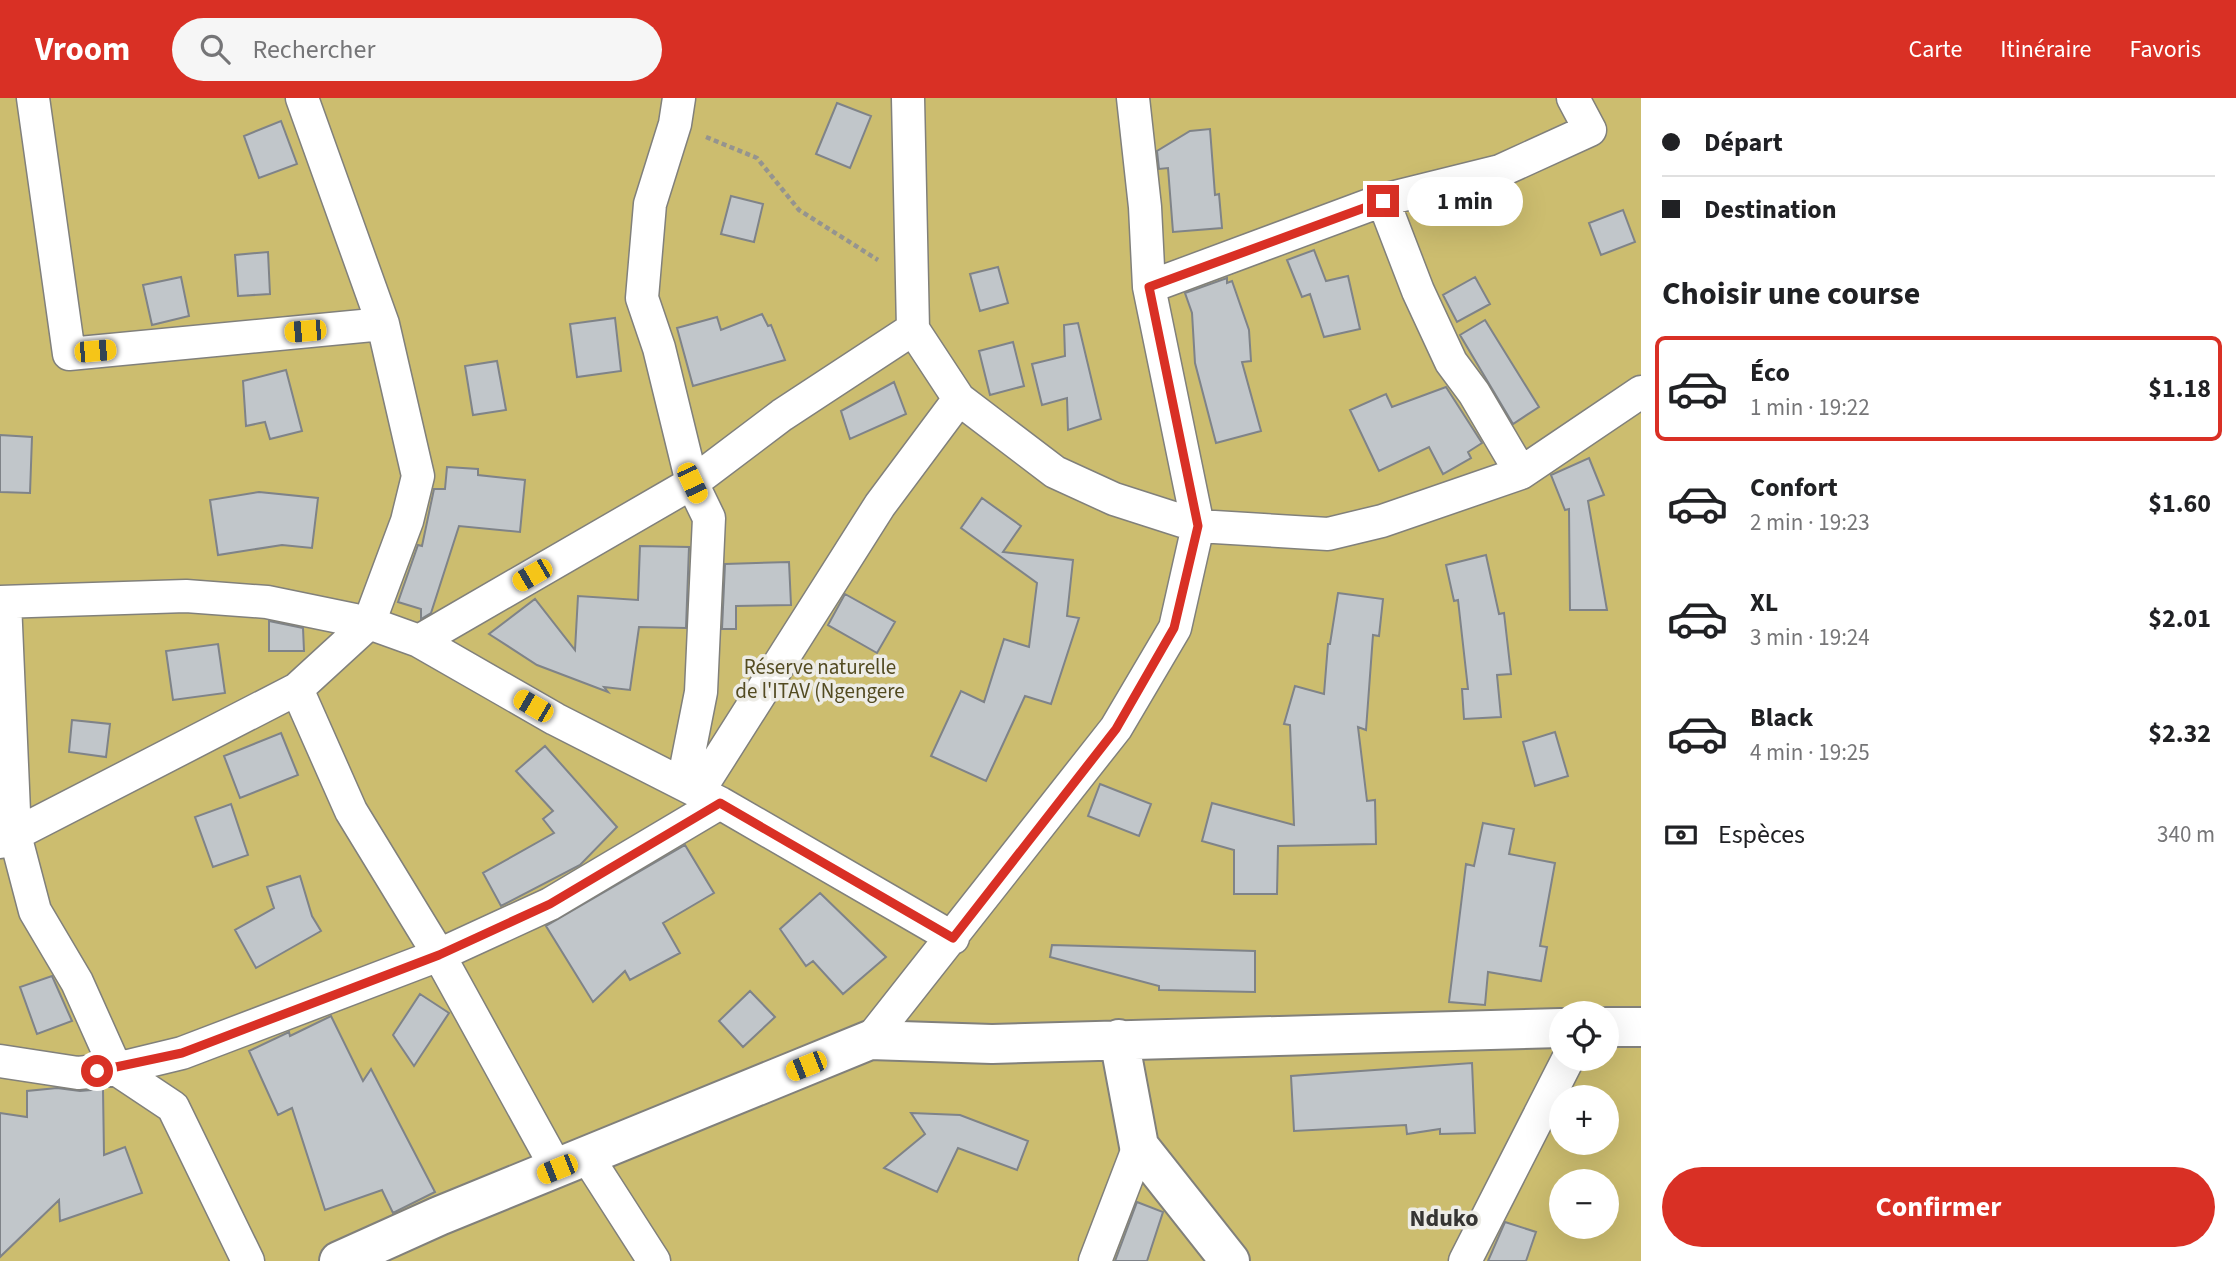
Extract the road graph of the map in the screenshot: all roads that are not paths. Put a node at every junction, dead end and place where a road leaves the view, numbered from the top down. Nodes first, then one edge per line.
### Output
1 (33, 98) edge
2 (302, 98) edge
3 (908, 98) edge
4 (1133, 98) edge
5 (1573, 98) edge
6 (677, 111) edge
7 (1383, 201) junction
8 (1149, 287) junction
9 (383, 324) junction
10 (913, 329) junction
11 (1641, 392) edge
12 (958, 399) junction
13 (1521, 473) junction
14 (692, 483) junction
15 (1198, 526) junction
16 (3, 602) edge
17 (369, 622) junction
18 (419, 641) junction
19 (297, 689) junction
20 (700, 793) junction
21 (7, 839) edge
22 (953, 938) junction
23 (439, 955) junction
24 (1619, 1027) edge
25 (1641, 1027) edge
26 (1549, 1028) edge
27 (1119, 1039) junction
28 (870, 1040) junction
29 (0, 1061) edge
30 (116, 1069) junction
31 (1562, 1071) edge
32 (1139, 1146) junction
33 (572, 1162) junction
34 (248, 1261) edge
35 (339, 1261) edge
36 (654, 1261) edge
37 (1095, 1261) edge
38 (1230, 1261) edge
39 (1465, 1261) edge

1 - 9 street
2 - 9 street
3 - 10 street
4 - 8 street
5 - 7 street
6 - 14 street
7 - 8 street
7 - 13 street
8 - 15 street
9 - 17 street
10 - 12 street
10 - 14 street
11 - 13 street
12 - 15 street
12 - 20 street
13 - 15 street
14 - 18 street
14 - 20 street
15 - 22 street
16 - 17 street
16 - 21 street
17 - 18 street
17 - 19 street
18 - 20 street
19 - 21 street
19 - 23 street
20 - 22 street
20 - 23 street
21 - 30 street
22 - 28 street
23 - 30 street
23 - 33 street
24 - 25 street
26 - 27 street
27 - 28 street
27 - 32 street
28 - 33 street
29 - 30 street
30 - 34 street
31 - 39 street
32 - 37 street
32 - 38 street
33 - 35 street
33 - 36 street

